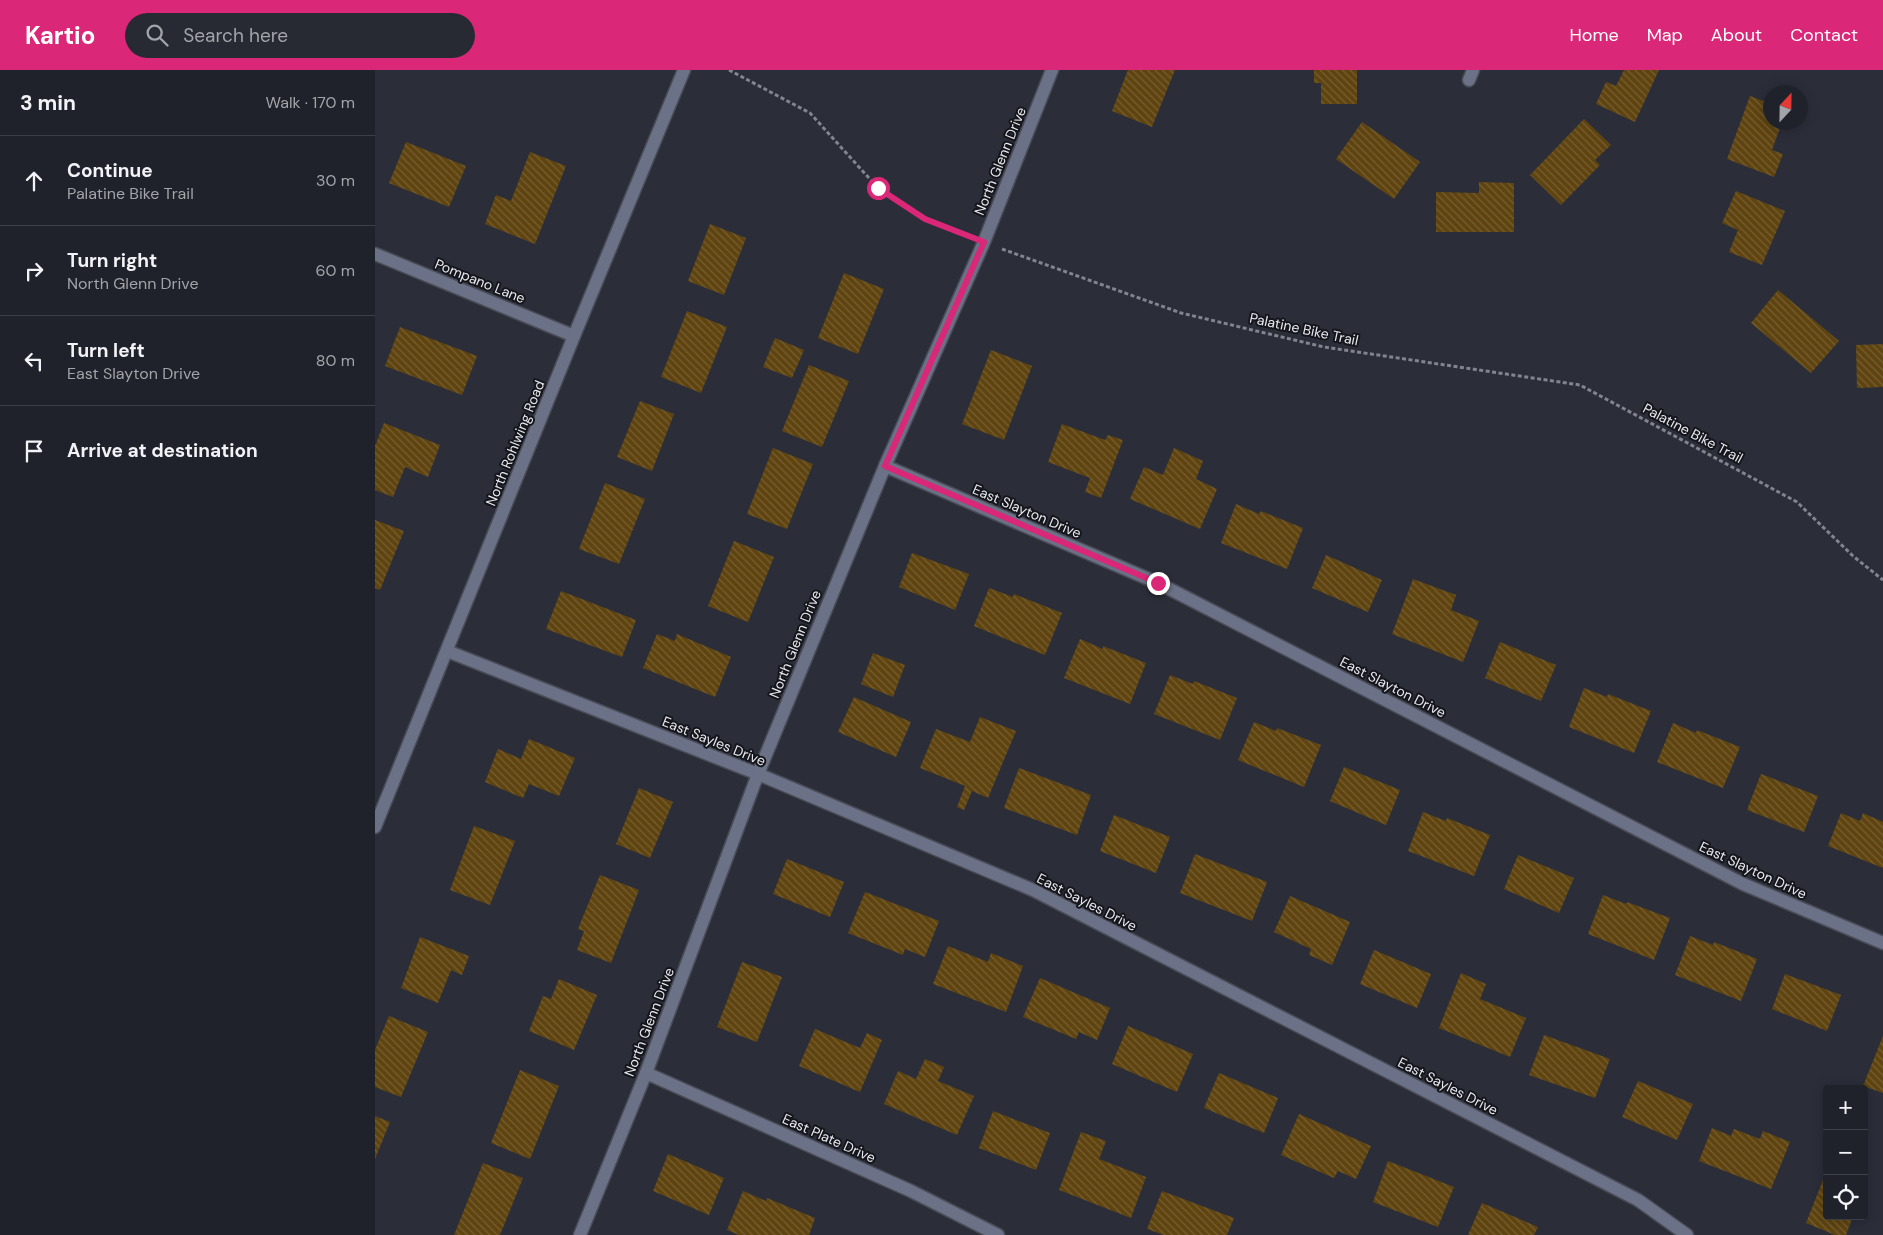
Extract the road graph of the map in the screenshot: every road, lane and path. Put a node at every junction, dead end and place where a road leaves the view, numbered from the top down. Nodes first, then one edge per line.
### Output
1 (684, 70) edge
2 (729, 70) edge
3 (1052, 70) edge
4 (984, 242) junction
5 (375, 254) edge
6 (574, 336) junction
7 (885, 466) junction
8 (1883, 580) edge
9 (447, 651) junction
10 (758, 774) junction
11 (375, 827) edge
12 (1883, 943) edge
13 (646, 1073) junction
14 (580, 1235) edge
15 (998, 1235) edge
16 (1687, 1235) edge

1 - 6 street, North Rohlwing Road
2 - 4 path, Palatine Bike Trail
3 - 4 street, North Glenn Drive
4 - 7 street, North Glenn Drive
4 - 8 path, Palatine Bike Trail
5 - 6 street, Pompano Lane
6 - 9 street, North Rohlwing Road
7 - 10 street, North Glenn Drive
7 - 12 street, East Slayton Drive
9 - 10 street, East Sayles Drive
9 - 11 street, North Rohlwing Road
10 - 13 street, North Glenn Drive
10 - 16 street, East Sayles Drive
13 - 14 street, North Glenn Drive
13 - 15 street, East Plate Drive

